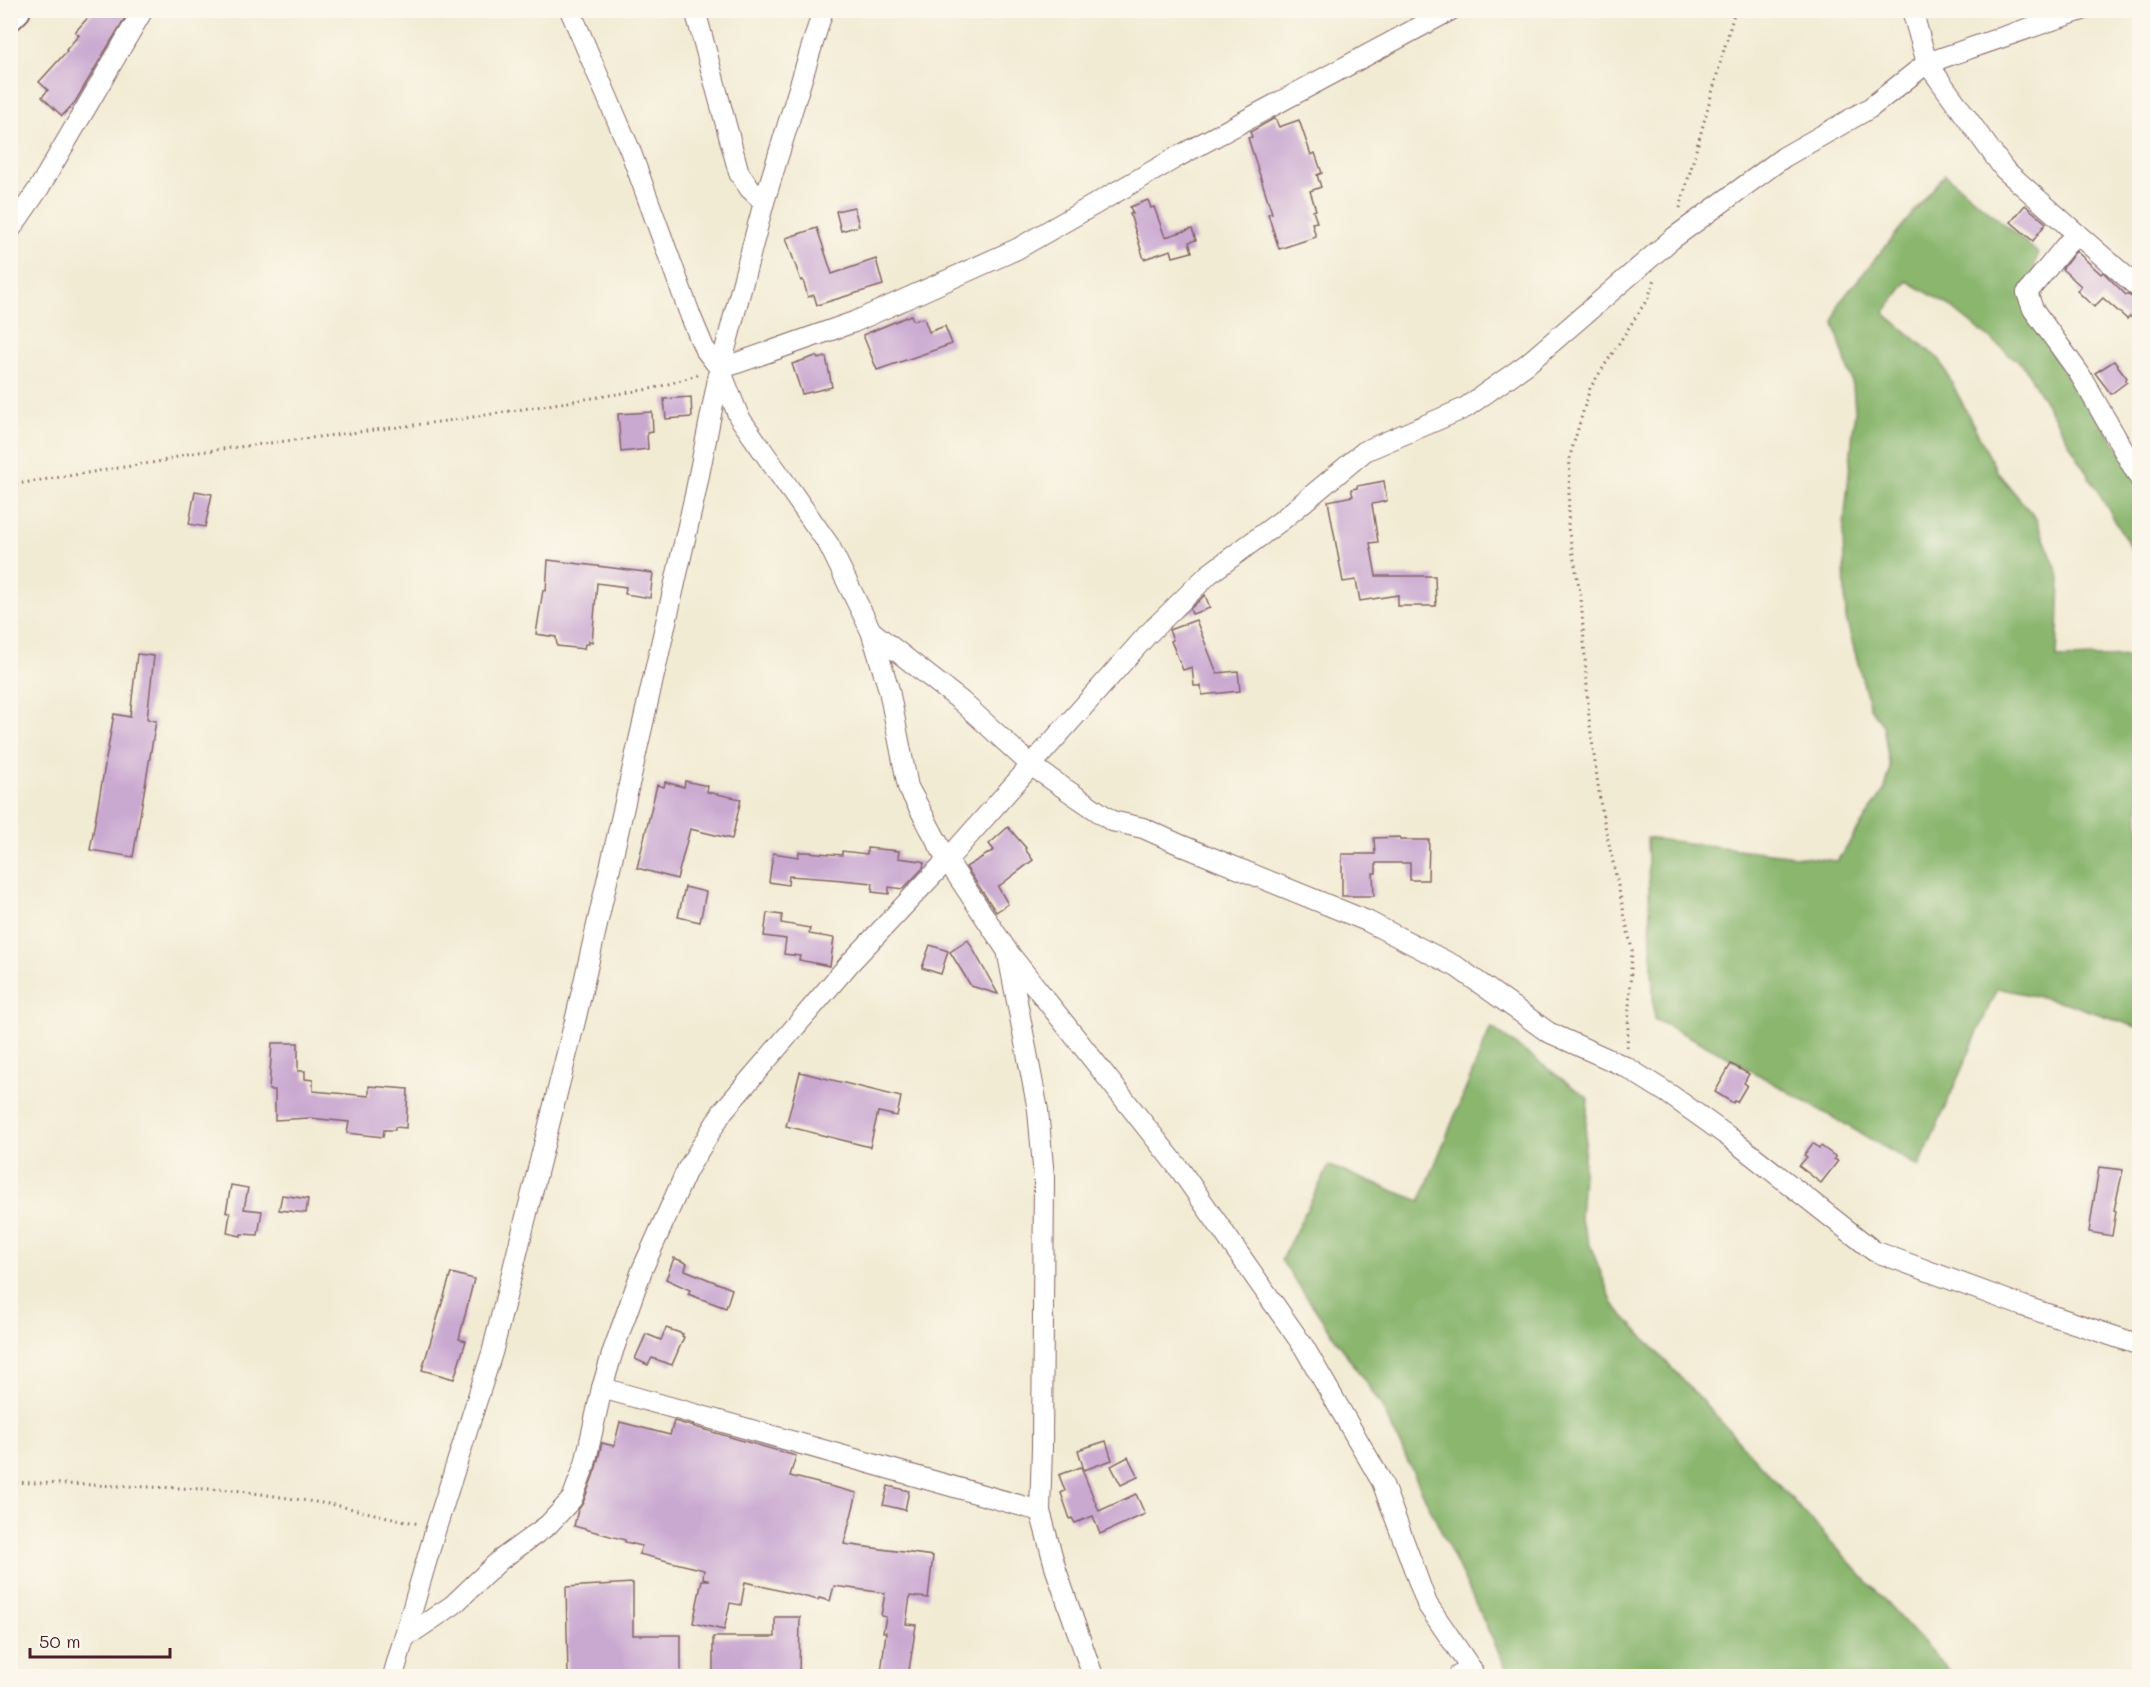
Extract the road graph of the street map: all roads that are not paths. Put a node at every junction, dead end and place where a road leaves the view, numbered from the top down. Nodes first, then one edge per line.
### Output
1 (16, 10) edge
2 (143, 10) edge
3 (570, 10) edge
4 (695, 10) edge
5 (823, 10) edge
6 (1451, 10) edge
7 (1912, 10) edge
8 (2082, 10) edge
9 (10, 16) edge
10 (1927, 63) junction
11 (765, 202) junction
12 (10, 230) edge
13 (2076, 233) junction
14 (2139, 289) edge
15 (720, 369) junction
16 (2139, 479) edge
17 (871, 631) junction
18 (1032, 766) junction
19 (947, 860) junction
20 (1008, 952) junction
21 (2139, 1345) edge
22 (602, 1388) junction
23 (1040, 1511) junction
24 (407, 1636) junction
25 (393, 1677) edge
26 (1093, 1677) edge
27 (1458, 1677) edge

1 - 9 highway
2 - 12 street
3 - 15 street
4 - 11 street
5 - 11 street
6 - 15 street
7 - 10 street
8 - 10 street
10 - 13 street
10 - 18 street
11 - 15 street
13 - 14 street
13 - 16 street
15 - 17 street
15 - 24 street
17 - 18 street
17 - 19 street
18 - 19 street
18 - 21 street
19 - 20 street
19 - 22 street
20 - 23 street
20 - 27 street
22 - 23 street
22 - 24 street
23 - 26 street
24 - 25 street

